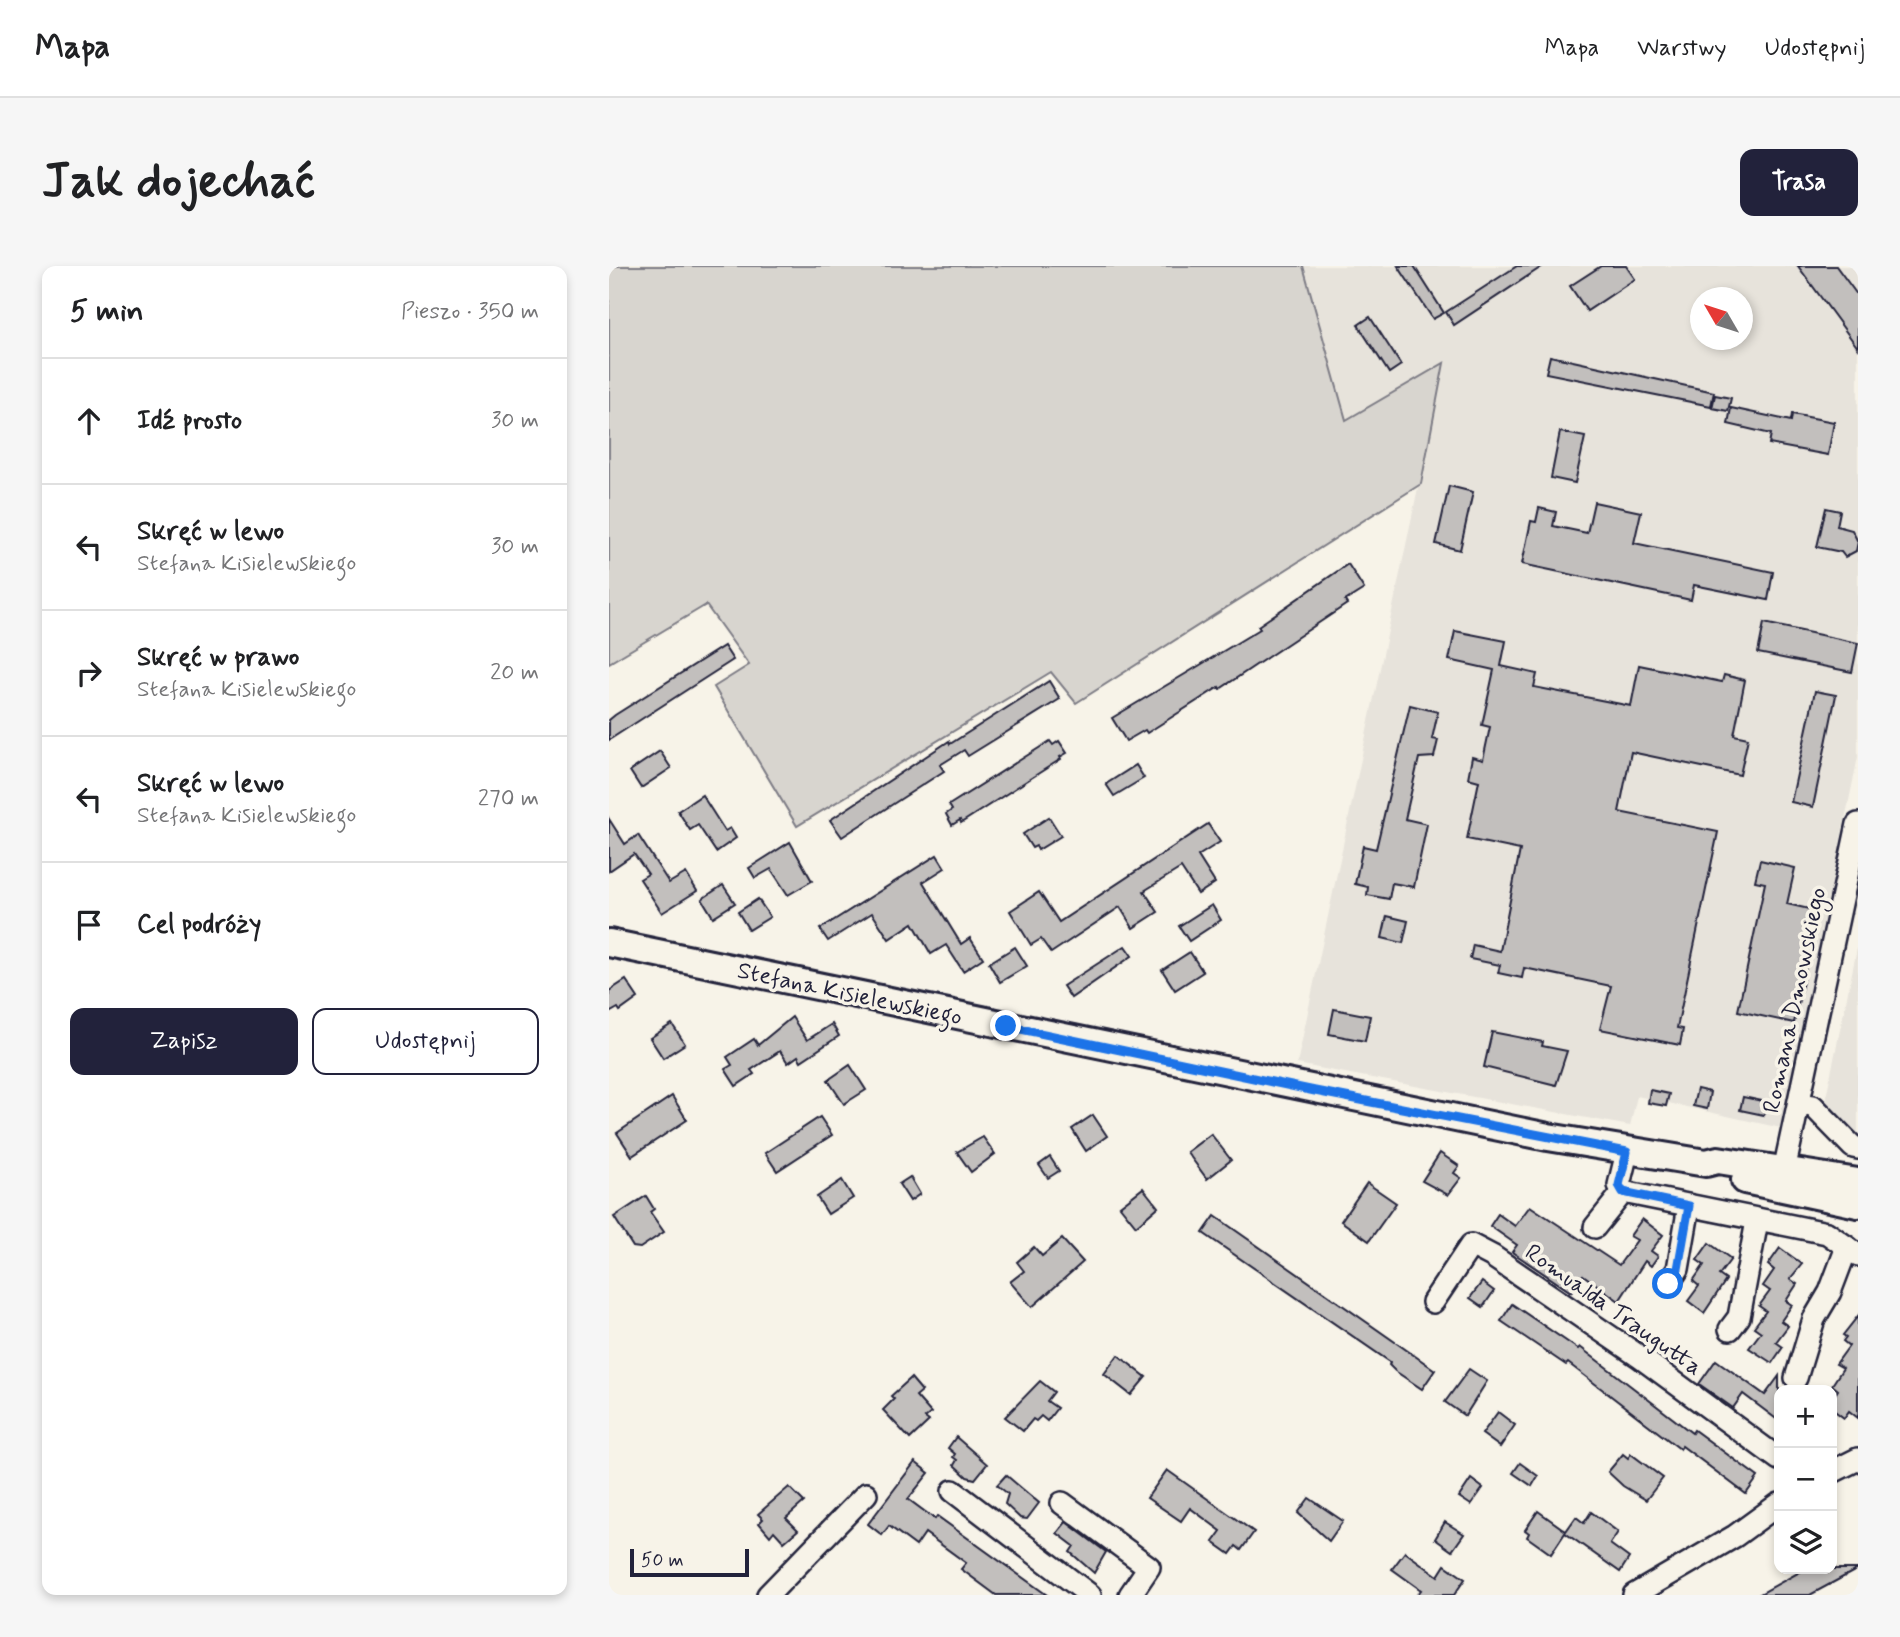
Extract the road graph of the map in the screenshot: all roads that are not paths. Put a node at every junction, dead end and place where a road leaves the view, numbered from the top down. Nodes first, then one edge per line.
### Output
1 (1858, 824) edge
2 (609, 943) edge
3 (1799, 1104) junction
4 (1858, 1148) edge
5 (1627, 1152) junction
6 (1783, 1178) junction
7 (1858, 1182) edge
8 (1623, 1192) junction
9 (1858, 1204) edge
10 (1689, 1206) junction
11 (1757, 1221) junction
12 (1595, 1227) dead end
13 (1852, 1251) edge
14 (1668, 1284) dead end
15 (1433, 1302) dead end
16 (1730, 1329) dead end
17 (1796, 1378) dead end
18 (1774, 1456) edge
19 (1858, 1459) edge
20 (1837, 1470) edge
21 (953, 1492) dead end
22 (866, 1494) dead end
23 (1062, 1503) dead end
24 (1774, 1508) edge
25 (768, 1595) edge
26 (1090, 1595) edge
27 (1130, 1595) edge
28 (1634, 1595) edge

1 - 3 street, Romana Dmowskiego
2 - 5 main road, Stefana Kisielewskiego
3 - 4 street
3 - 6 street, Romana Dmowskiego
5 - 6 main road, Stefana Kisielewskiego
5 - 8 street
6 - 7 main road, Stefana Kisielewskiego
6 - 9 main road, Stefana Kisielewskiego
8 - 10 street
8 - 12 street
10 - 11 street
10 - 14 street
11 - 13 street
11 - 16 street
13 - 17 street
15 - 18 street, Romualda Traugutta
19 - 20 street
21 - 26 street
22 - 25 street
23 - 27 street
24 - 28 street

